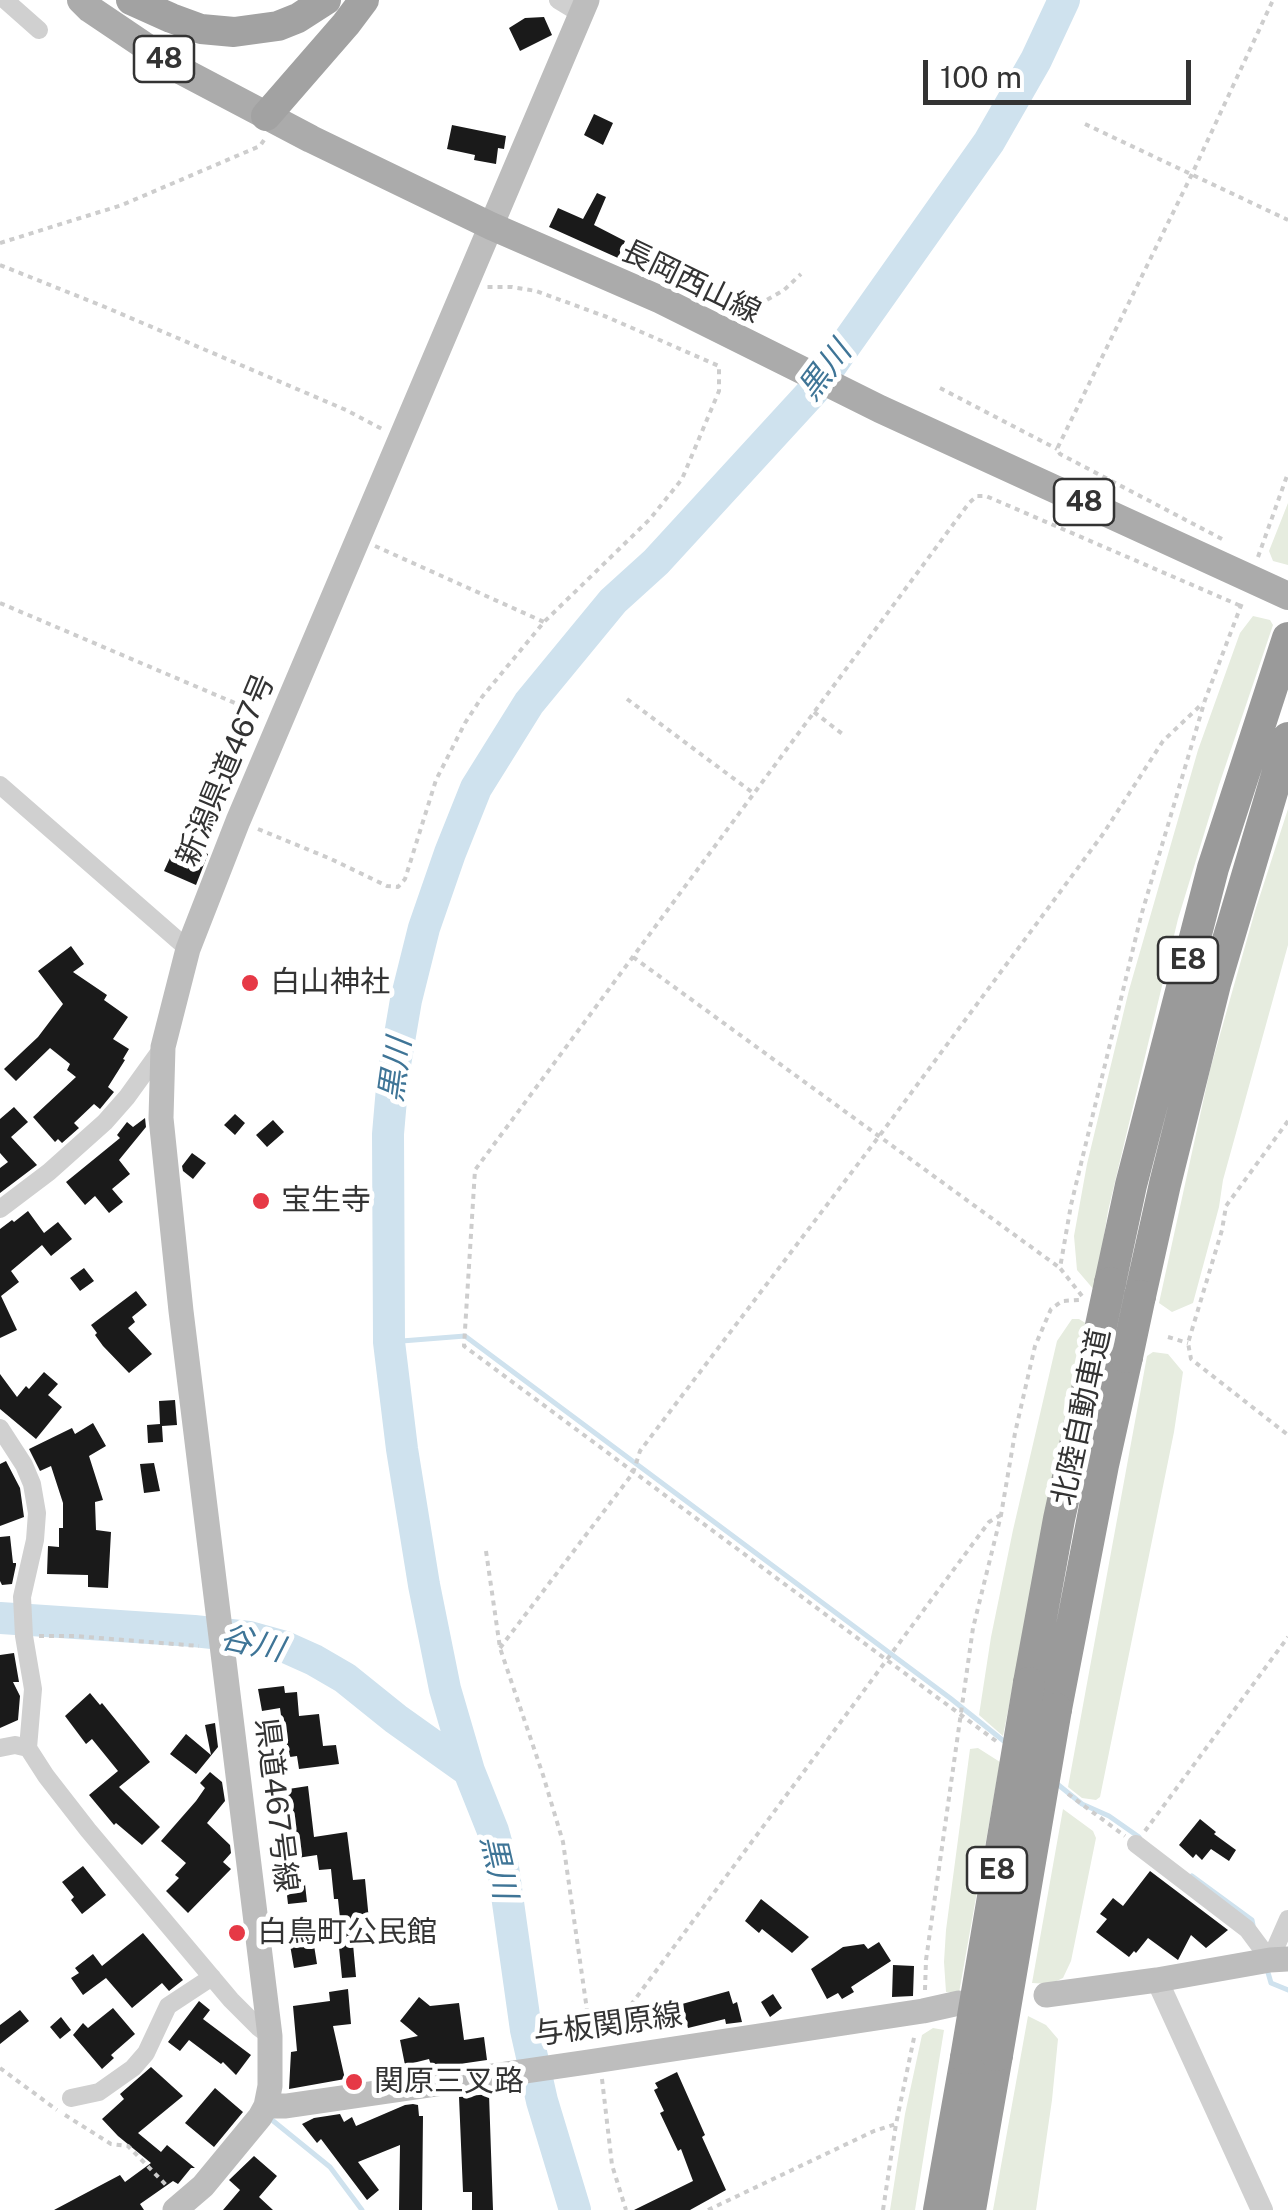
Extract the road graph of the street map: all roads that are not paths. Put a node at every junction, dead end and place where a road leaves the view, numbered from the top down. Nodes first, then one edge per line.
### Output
1 (2, 0) edge
2 (81, 0) edge
3 (112, 0) edge
4 (131, 0) edge
5 (326, 0) edge
6 (364, 0) edge
7 (558, 0) edge
8 (584, 7) edge
9 (39, 30) dead end
10 (265, 115) junction
11 (491, 226) junction
12 (1288, 596) edge
13 (1287, 641) edge
14 (1288, 738) edge
15 (0, 785) edge
16 (188, 949) junction
17 (163, 1047) junction
18 (0, 1209) edge
19 (1126, 1289) junction
20 (1112, 1353) junction
21 (0, 1428) edge
22 (218, 1613) joint
23 (0, 1748) edge
24 (28, 1748) junction
25 (1136, 1844) road end
26 (1288, 1919) edge
27 (1279, 1960) edge
28 (212, 1977) junction
29 (1157, 1980) junction
30 (1046, 1995) dead end
31 (958, 2003) dead end
32 (270, 2036) junction
33 (981, 2056) junction
34 (71, 2098) dead end
35 (266, 2106) junction
36 (183, 2208) edge
37 (940, 2210) edge
38 (970, 2210) edge
39 (1262, 2210) edge

1 - 9 street
2 - 10 main road, 長岡西山線 / 48
3 - 10 main road, 48
4 - 5 highway
6 - 10 highway
7 - 8 street
8 - 11 main road, 新潟県道467号
10 - 11 main road, 長岡西山線 / 48
11 - 12 main road, 長岡西山線 / 48
11 - 16 main road, 新潟県道467号
13 - 19 highway, 北陸自動車道 / E8
14 - 19 highway, 北陸自動車道 / E8
15 - 16 street
16 - 17 main road, 新潟県道467号
17 - 18 street
17 - 22 main road, 新潟県道467号
19 - 20 highway, 北陸自動車道 / E8, bridge
20 - 33 highway, 北陸自動車道 / E8, bridge
20 - 33 highway, 北陸自動車道 / E8, bridge
21 - 24 street
22 - 32 main road, 県道467号線
23 - 24 street
24 - 28 street
25 - 27 street
26 - 27 street
27 - 29 main road
28 - 32 street
28 - 34 street
29 - 30 main road
29 - 39 street
31 - 35 main road, 与板関原線
32 - 35 main road, 県道467号線
33 - 37 highway, 北陸自動車道 / E8
33 - 38 highway, 北陸自動車道 / E8
35 - 36 main road

